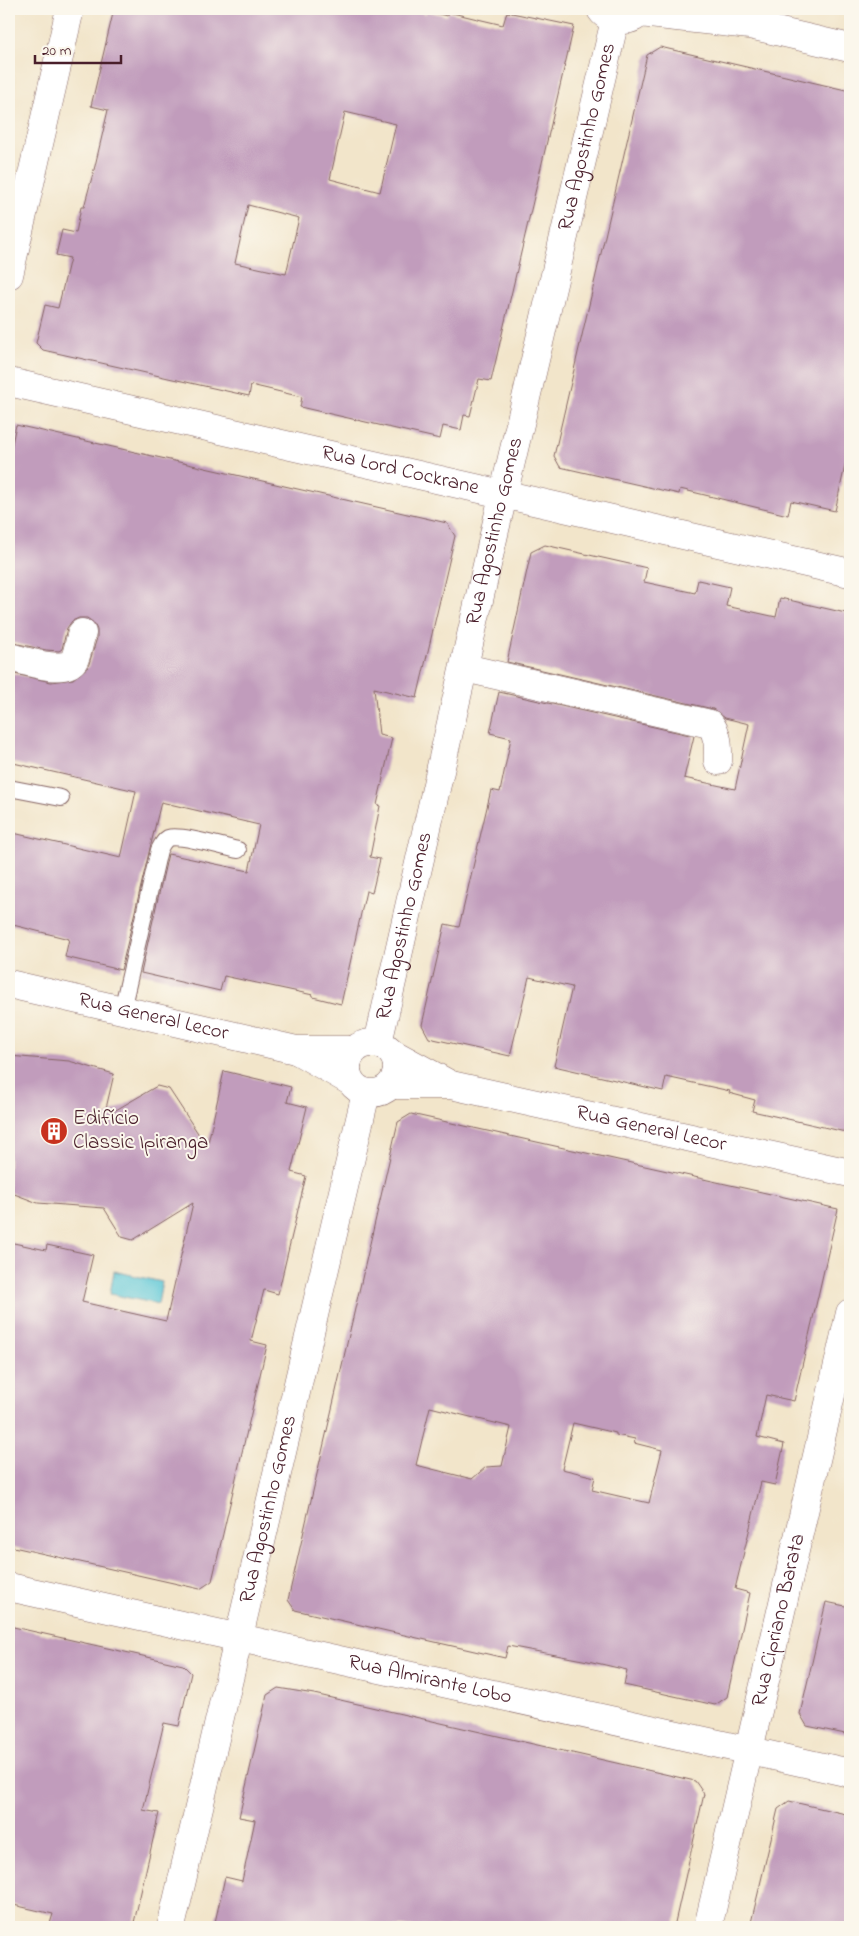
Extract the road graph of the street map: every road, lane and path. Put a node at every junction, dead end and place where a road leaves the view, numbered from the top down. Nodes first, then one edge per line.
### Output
1 (70, 9) edge
2 (711, 9) edge
3 (624, 12) edge
4 (750, 25) junction
5 (850, 48) edge
6 (9, 275) edge
7 (9, 382) edge
8 (504, 494) junction
9 (850, 573) edge
10 (82, 633) dead end
11 (9, 657) edge
12 (465, 668) junction
13 (718, 761) dead end
14 (9, 788) edge
15 (61, 798) dead end
16 (238, 850) dead end
17 (9, 984) edge
18 (122, 1010) junction
19 (375, 1049) junction
20 (296, 1050) junction
21 (451, 1085) junction
22 (369, 1086) junction
23 (850, 1173) edge
24 (850, 1313) edge
25 (9, 1587) edge
26 (239, 1638) junction
27 (748, 1750) junction
28 (850, 1773) edge
29 (171, 1927) edge
30 (708, 1927) edge

1 - 6 street
2 - 4 street
3 - 4 street
3 - 8 street, Rua Agostinho Gomes
4 - 5 street
7 - 8 street, Rua Lord Cockrane
8 - 9 street, Rua Lord Cockrane
8 - 12 street, Rua Agostinho Gomes
10 - 11 street
12 - 13 street
12 - 19 street, Rua Agostinho Gomes
14 - 15 lane
16 - 18 lane
17 - 18 street, Rua General Lecor
18 - 20 street, Rua General Lecor
19 - 20 street, Rua General Lecor
19 - 21 street, Rua General Lecor
19 - 22 street
19 - 22 street
20 - 22 street, Rua General Lecor
21 - 22 street, Rua General Lecor
21 - 23 street, Rua General Lecor
22 - 26 street, Rua Agostinho Gomes
24 - 27 street, Rua Cipriano Barata
25 - 26 street, Rua Almirante Lobo
26 - 27 street, Rua Almirante Lobo
26 - 29 street, Rua Agostinho Gomes
27 - 28 street, Rua Almirante Lobo
27 - 30 street, Rua Cipriano Barata

